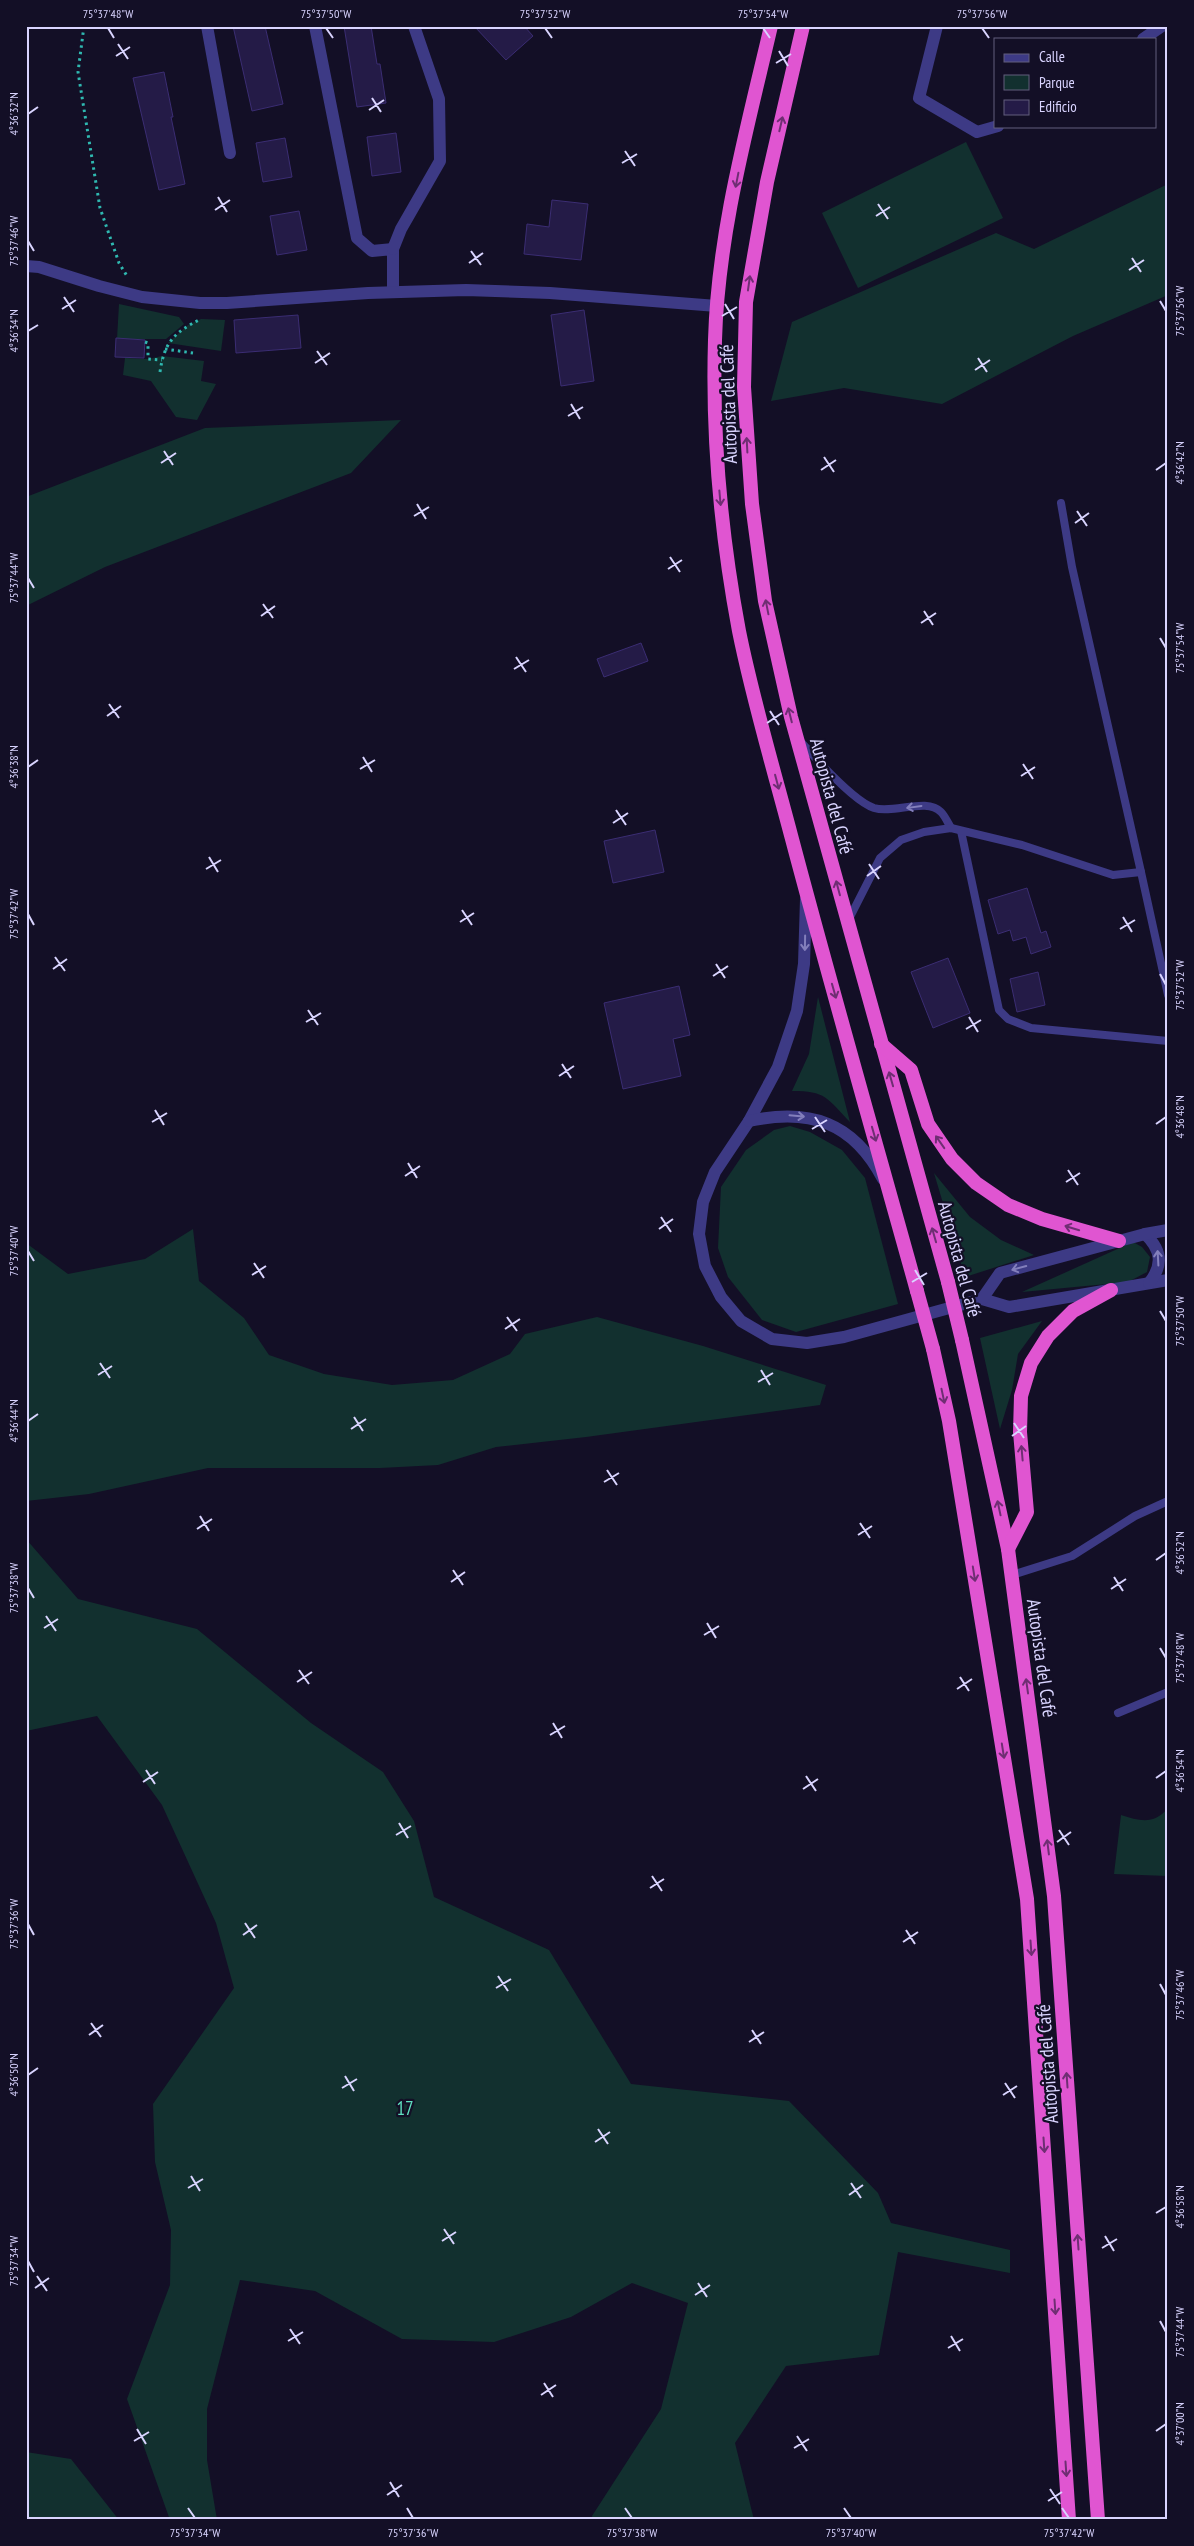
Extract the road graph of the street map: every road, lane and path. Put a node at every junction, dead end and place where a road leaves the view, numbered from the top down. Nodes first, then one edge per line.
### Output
1 (84, 26) edge
2 (207, 26) edge
3 (315, 26) edge
4 (414, 26) edge
5 (771, 26) edge
6 (803, 26) edge
7 (937, 26) edge
8 (1162, 26) edge
9 (1144, 38) edge
10 (994, 127) edge
11 (230, 152) dead end
12 (393, 249) junction
13 (26, 266) edge
14 (393, 292) junction
15 (142, 297) junction
16 (227, 303) junction
17 (717, 306) junction
18 (145, 342) dead end
19 (165, 349) junction
20 (193, 353) dead end
21 (162, 360) junction
22 (160, 372) dead end
23 (1061, 503) dead end
24 (797, 737) junction
25 (951, 828) junction
26 (961, 831) junction
27 (1141, 872) junction
28 (806, 894) junction
29 (847, 922) junction
30 (1168, 995) edge
31 (1168, 1041) edge
32 (881, 1044) junction
33 (749, 1121) junction
34 (890, 1192) junction
35 (1168, 1230) edge
36 (1145, 1234) junction
37 (1119, 1241) junction
38 (1168, 1280) edge
39 (1149, 1283) junction
40 (1110, 1290) junction
41 (982, 1299) junction
42 (1168, 1501) edge
43 (1008, 1549) junction
44 (1012, 1575) junction
45 (1168, 1692) edge
46 (1118, 1713) dead end
47 (1069, 2520) edge
48 (1098, 2520) edge

1 - 15 path
2 - 11 street
3 - 12 street
4 - 12 street
5 -> 17 highway, Autopista del Café
24 -> 6 highway, Autopista del Café
7 - 10 street
8 - 9 street
12 - 14 street
13 - 15 street
14 - 16 street
14 - 17 street
15 - 16 street
16 - 19 path
17 -> 28 highway, Autopista del Café
18 - 21 path
19 - 20 path
19 - 21 path
21 - 22 path
23 - 27 lane
25 -> 24 lane
29 -> 24 highway, Autopista del Café
25 - 26 lane
25 - 29 lane
26 - 27 lane
26 - 31 lane
27 - 30 lane
28 -> 33 street
28 -> 34 highway, Autopista del Café
29 - 32 highway, Autopista del Café
37 -> 32 highway
43 -> 32 highway, Autopista del Café, bridge
33 -> 34 street
33 - 41 street
34 -> 47 highway, Autopista del Café, bridge
35 - 36 street
36 - 37 street
39 -> 36 street
37 -> 41 street
38 - 39 street
39 - 40 street
40 - 41 street
43 -> 40 highway
42 - 44 lane
43 - 44 highway, Autopista del Café
48 -> 44 highway, Autopista del Café
45 - 46 lane

